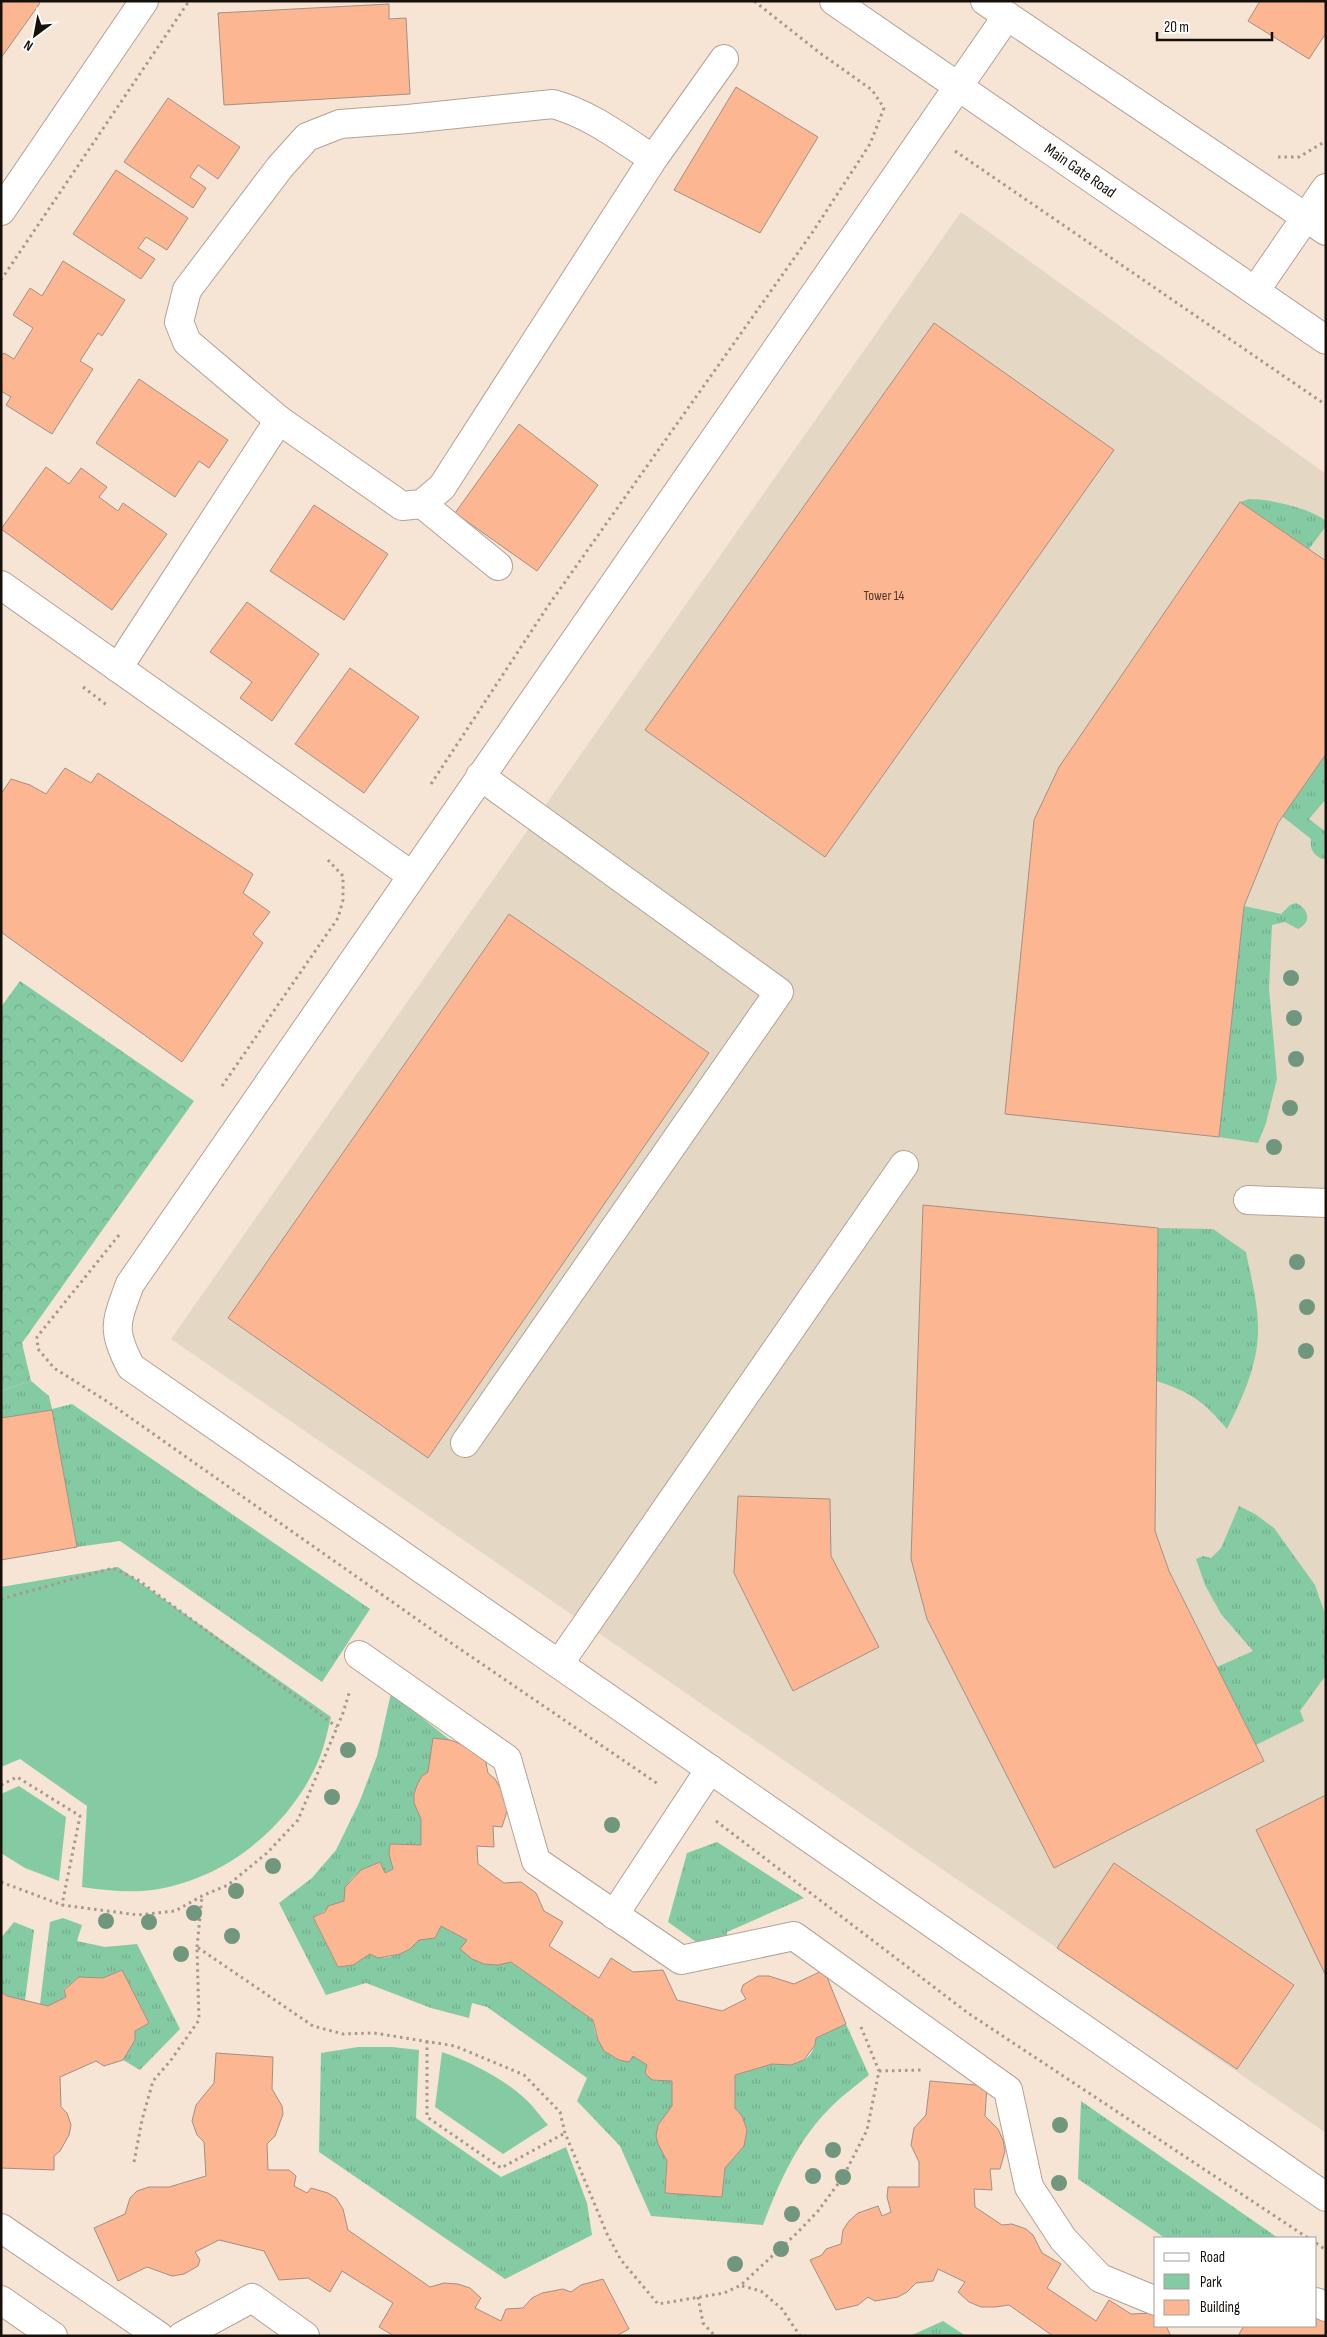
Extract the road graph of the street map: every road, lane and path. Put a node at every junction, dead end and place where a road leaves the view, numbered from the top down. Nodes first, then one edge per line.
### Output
1 (144, 1) edge
2 (189, 1) edge
3 (754, 1) edge
4 (834, 1) edge
5 (996, 8) edge
6 (724, 60) dead end
7 (956, 86) junction
8 (947, 156) dead end
9 (653, 159) junction
10 (1326, 188) edge
11 (1, 211) edge
12 (1315, 224) edge
13 (1, 280) edge
14 (1254, 291) junction
15 (1326, 340) edge
16 (1326, 405) edge
17 (279, 420) junction
18 (422, 504) junction
19 (498, 566) dead end
20 (1, 585) edge
21 (118, 668) junction
22 (81, 686) dead end
23 (111, 707) dead end
24 (480, 776) junction
25 (429, 787) dead end
26 (324, 856) dead end
27 (411, 875) junction
28 (221, 1088) dead end
29 (904, 1165) dead end
30 (1248, 1200) dead end
31 (1326, 1203) edge
32 (121, 1232) dead end
33 (37, 1337) dead end
34 (465, 1444) dead end
35 (1, 1599) edge
36 (359, 1655) joint
37 (559, 1664) junction
38 (337, 1726) junction
39 (710, 1769) junction
40 (1, 1785) edge
41 (1, 1882) edge
42 (202, 1896) junction
43 (62, 1905) junction
44 (614, 1915) junction
45 (197, 1947) junction
46 (858, 2019) dead end
47 (427, 2041) junction
48 (565, 2133) junction
49 (134, 2162) dead end
50 (1326, 2197) edge
51 (1, 2228) edge
52 (742, 2285) junction
53 (698, 2297) junction
54 (1, 2300) edge
55 (1154, 2300) edge
56 (53, 2336) edge
57 (159, 2336) edge
58 (182, 2336) edge
59 (305, 2336) edge
60 (715, 2336) edge
61 (800, 2336) edge

1 - 11 street
2 - 13 path
3 - 25 path
4 - 7 street, Main Gate Road
5 - 7 street
5 - 12 street
6 - 9 street
7 - 14 street, Main Gate Road
7 - 24 street
8 - 16 path
9 - 17 street
9 - 18 street
10 - 12 street
12 - 14 street
14 - 15 street, Main Gate Road
17 - 18 street
17 - 21 street
18 - 19 street
20 - 21 street
21 - 27 street
22 - 23 path
24 - 27 street
24 - 34 street
26 - 28 path
27 - 37 street
29 - 37 street
30 - 31 street
32 - 33 path
35 - 38 path
36 - 38 path
36 - 44 street
37 - 39 street
38 - 42 path
39 - 44 street
39 - 50 street
40 - 43 path
41 - 43 path
42 - 43 path
42 - 45 path
44 - 55 street
45 - 47 path
45 - 49 path
46 - 52 path
47 - 48 path
47 - 48 path
48 - 53 path
51 - 57 street
52 - 53 path
52 - 61 path
53 - 60 path
54 - 56 street
58 - 59 street

